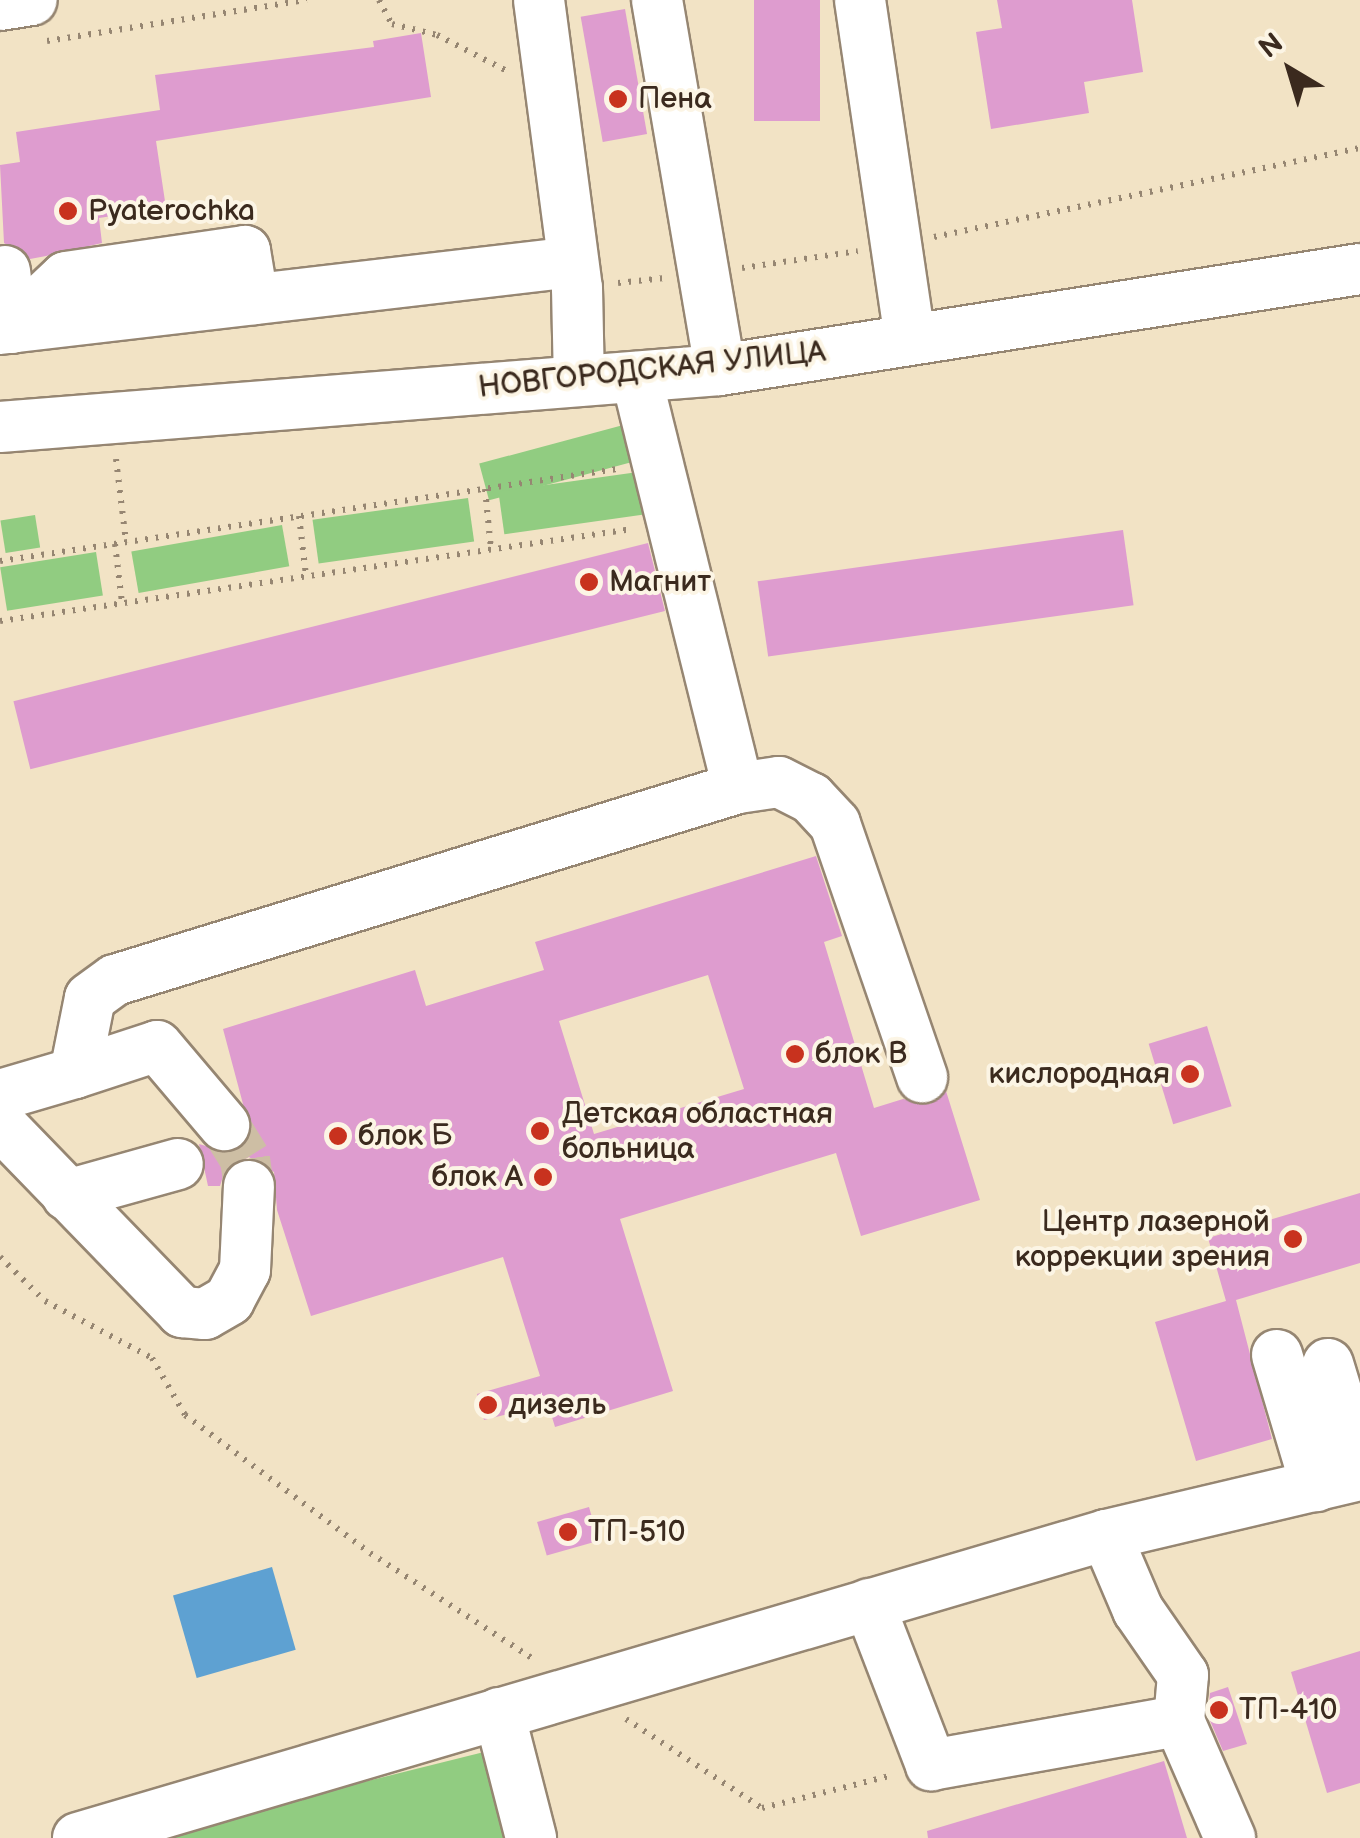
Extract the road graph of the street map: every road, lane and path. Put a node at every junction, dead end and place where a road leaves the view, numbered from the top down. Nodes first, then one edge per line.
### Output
1 (308, 0) edge
2 (379, 0) edge
3 (539, 0) edge
4 (658, 0) edge
5 (860, 0) edge
6 (0, 5) edge
7 (35, 21) edge
8 (548, 71) junction
9 (573, 262) junction
10 (1360, 269) edge
11 (6, 271) dead end
12 (6, 328) edge
13 (910, 340) junction
14 (720, 370) junction
15 (636, 377) junction
16 (579, 382) junction
17 (0, 427) edge
18 (660, 463) junction
19 (485, 489) junction
20 (299, 516) junction
21 (672, 523) junction
22 (115, 544) junction
23 (491, 549) junction
24 (0, 560) edge
25 (306, 576) junction
26 (122, 603) junction
27 (0, 620) edge
28 (738, 788) junction
29 (75, 1072) junction
30 (922, 1076) dead end
31 (0, 1095) edge
32 (0, 1124) edge
33 (224, 1126) tunnel mouth
34 (178, 1164) dead end
35 (249, 1186) tunnel mouth
36 (68, 1196) junction
37 (0, 1256) edge
38 (1276, 1355) dead end
39 (1328, 1364) dead end
40 (1345, 1477) edge
41 (1106, 1535) junction
42 (869, 1604) junction
43 (579, 1689) junction
44 (499, 1713) junction
45 (1179, 1721) junction
46 (931, 1765) junction
47 (78, 1838) edge
48 (531, 1838) edge
49 (1230, 1838) edge

1 - 7 path
2 - 8 path
3 - 8 street
4 - 14 street
5 - 13 street
6 - 7 street
8 - 9 street
9 - 12 street
9 - 16 street
10 - 13 street, НОВГОРОДСКАЯ УЛИЦА
11 - 12 street
13 - 14 street, НОВГОРОДСКАЯ УЛИЦА
14 - 15 street, НОВГОРОДСКАЯ УЛИЦА
15 - 16 street, НОВГОРОДСКАЯ УЛИЦА
15 - 18 street
16 - 17 street, НОВГОРОДСКАЯ УЛИЦА
18 - 19 path
18 - 21 street
19 - 20 path
19 - 23 path
20 - 22 path
20 - 25 path
21 - 23 path
21 - 28 street
22 - 24 path
22 - 26 path
23 - 25 path
25 - 26 path
26 - 27 path
28 - 29 street
28 - 30 street
29 - 31 street
29 - 33 street
32 - 36 street
34 - 36 street
35 - 36 street
37 - 43 path
38 - 40 street
39 - 40 street
40 - 41 street
41 - 42 street
41 - 45 street
42 - 43 street
42 - 46 street
43 - 44 street
43 - 46 path
44 - 47 street
44 - 48 street
45 - 46 street
45 - 49 street

